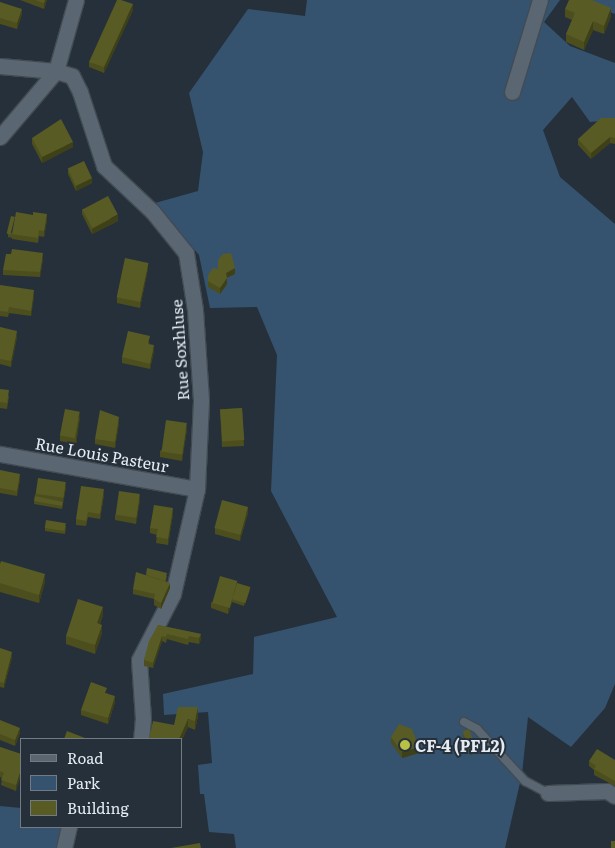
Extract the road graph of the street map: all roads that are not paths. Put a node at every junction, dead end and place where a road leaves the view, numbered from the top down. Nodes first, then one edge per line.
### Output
1 (76, 0) edge
2 (540, 0) edge
3 (0, 66) edge
4 (56, 71) junction
5 (512, 92) dead end
6 (0, 137) edge
7 (0, 454) edge
8 (197, 489) junction
9 (464, 722) dead end
10 (140, 738) edge
11 (548, 793) joint
12 (615, 796) edge
13 (69, 828) edge
14 (64, 848) edge

1 - 4 street
2 - 5 street
3 - 4 street
4 - 6 street
4 - 8 street, Rue Soxhluse
7 - 8 street, Rue Louis Pasteur
8 - 10 street, Rue Soxhluse
9 - 11 lane
11 - 12 street
13 - 14 street

